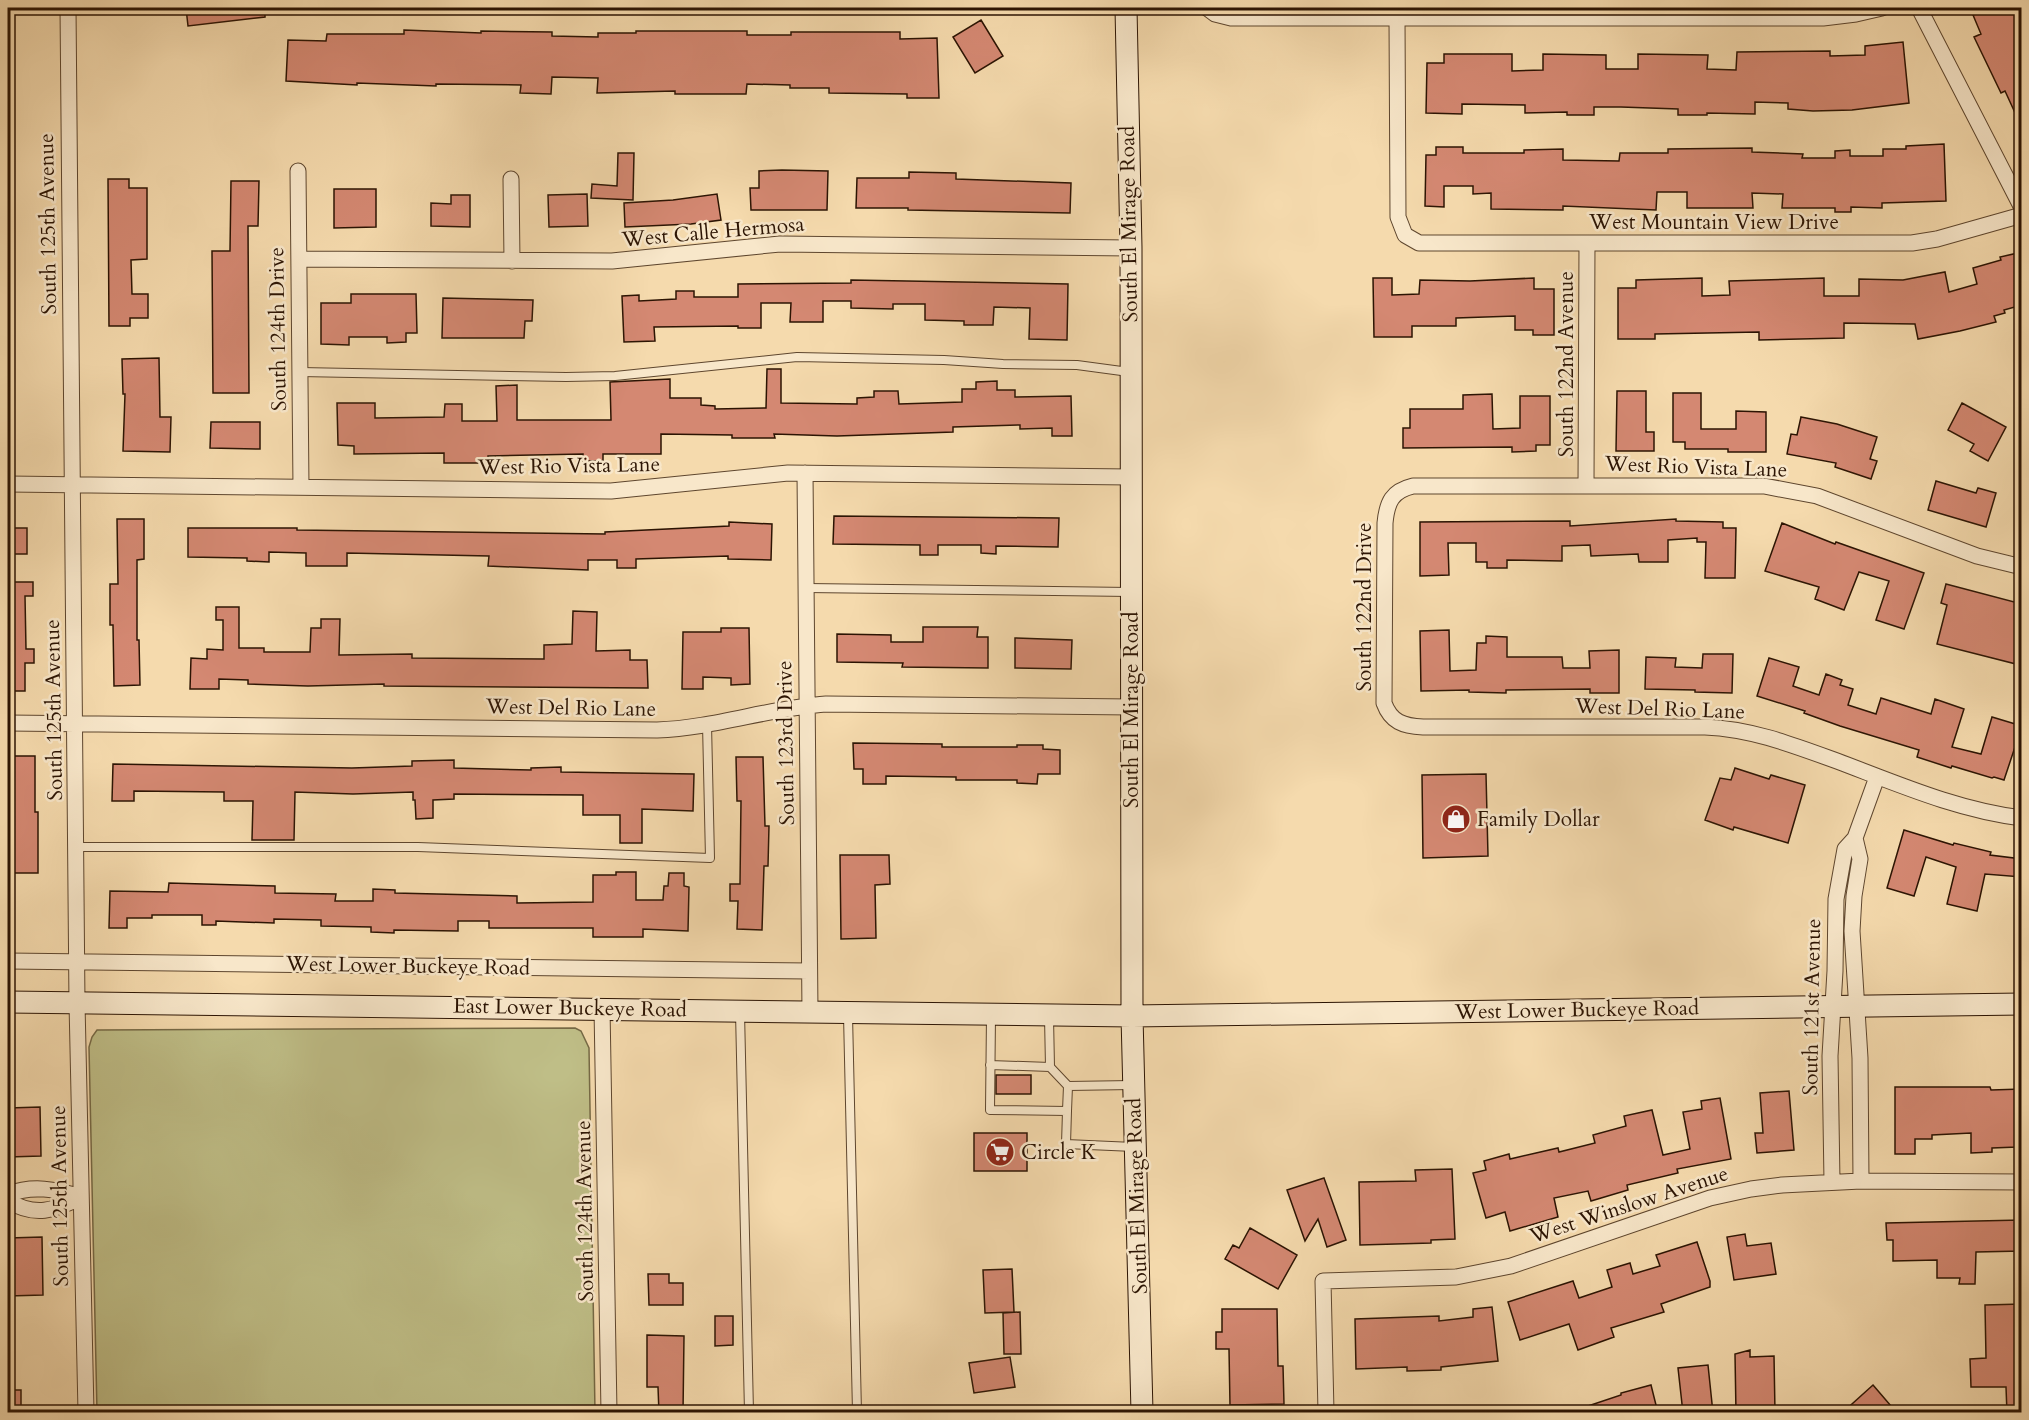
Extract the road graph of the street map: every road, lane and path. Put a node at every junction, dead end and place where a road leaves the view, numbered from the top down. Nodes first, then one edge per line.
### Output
1 (68, 8) edge
2 (1126, 8) edge
3 (1207, 8) edge
4 (1882, 8) edge
5 (1919, 8) edge
6 (1397, 18) junction
7 (298, 171) dead end
8 (511, 179) dead end
9 (2022, 208) edge
10 (2022, 215) edge
11 (1587, 243) junction
12 (1131, 248) junction
13 (299, 259) junction
14 (512, 261) junction
15 (300, 372) junction
16 (1131, 372) junction
17 (805, 473) junction
18 (1131, 477) junction
19 (8, 484) edge
20 (72, 485) junction
21 (1586, 485) junction
22 (301, 487) junction
23 (1394, 494) joint
24 (2022, 567) edge
25 (806, 588) junction
26 (1132, 592) junction
27 (807, 705) junction
28 (1132, 707) junction
29 (1393, 719) joint
30 (8, 723) edge
31 (76, 723) junction
32 (707, 724) junction
33 (1877, 777) junction
34 (2022, 818) edge
35 (1855, 838) junction
36 (76, 847) junction
37 (8, 961) edge
38 (77, 962) junction
39 (809, 971) junction
40 (8, 1002) edge
41 (77, 1003) junction
42 (2022, 1004) edge
43 (1833, 1007) junction
44 (1856, 1007) junction
45 (602, 1008) junction
46 (740, 1011) junction
47 (810, 1012) junction
48 (848, 1013) junction
49 (991, 1014) junction
50 (1049, 1015) junction
51 (1132, 1016) junction
52 (990, 1065) junction
53 (1050, 1066) junction
54 (1134, 1085) junction
55 (1068, 1086) junction
56 (1067, 1112) junction
57 (1136, 1147) junction
58 (1861, 1181) junction
59 (1832, 1182) junction
60 (2022, 1182) edge
61 (8, 1194) edge
62 (81, 1197) junction
63 (8, 1201) edge
64 (86, 1413) edge
65 (609, 1413) edge
66 (749, 1413) edge
67 (857, 1413) edge
68 (1142, 1413) edge
69 (1326, 1413) edge

1 - 20 street, South 125th Avenue
2 - 12 main road, South El Mirage Road
3 - 6 street
4 - 6 street
5 - 9 street
6 - 11 street, West Mountain View Drive
7 - 13 street, South 124th Drive
8 - 14 street
10 - 11 street, West Mountain View Drive
11 - 21 street, South 122nd Avenue
12 - 14 street, West Calle Hermosa
12 - 16 main road, South El Mirage Road
13 - 14 street, West Calle Hermosa
13 - 15 street, South 124th Drive
15 - 16 lane
15 - 22 street, South 124th Drive
16 - 18 main road, South El Mirage Road
17 - 18 street, West Rio Vista Lane
17 - 22 street, West Rio Vista Lane
17 - 25 street, South 123rd Drive
18 - 26 main road, South El Mirage Road
19 - 20 street, West Rio Vista Lane
20 - 22 street, West Rio Vista Lane
20 - 31 street, South 125th Avenue
21 - 23 street, West Rio Vista Lane
21 - 24 street, West Rio Vista Lane
23 - 29 street, South 122nd Drive
25 - 26 lane
25 - 27 street, South 123rd Drive
26 - 28 main road, South El Mirage Road
27 - 28 street, West Del Rio Lane
27 - 32 street, West Del Rio Lane
27 - 39 street, South 123rd Drive
28 - 51 main road, South El Mirage Road
29 - 33 street, West Del Rio Lane
30 - 31 street, West Del Rio Lane
31 - 32 street, West Del Rio Lane
31 - 36 street, South 125th Avenue
32 - 36 lane
33 - 34 street, West Del Rio Lane
33 - 35 street, South 121st Avenue
35 - 43 street, South 121st Avenue
35 - 44 street, South 121st Avenue
36 - 38 street, South 125th Avenue
37 - 38 street, West Lower Buckeye Road
38 - 39 street, West Lower Buckeye Road
38 - 41 street, South 125th Avenue
39 - 47 street, South 123rd Drive
40 - 41 main road, East Lower Buckeye Road
41 - 45 main road, East Lower Buckeye Road
41 - 62 street, South 125th Avenue
42 - 44 main road, West Lower Buckeye Road
43 - 44 main road, West Lower Buckeye Road
43 - 51 main road, West Lower Buckeye Road
43 - 59 street, South 121st Avenue
44 - 58 street, South 121st Avenue
45 - 46 main road, East Lower Buckeye Road
45 - 65 street, South 124th Avenue
46 - 47 main road, East Lower Buckeye Road
46 - 66 lane
47 - 48 main road, East Lower Buckeye Road
48 - 49 main road, East Lower Buckeye Road
48 - 67 lane
49 - 50 main road, East Lower Buckeye Road
49 - 52 lane
50 - 51 main road, East Lower Buckeye Road
50 - 53 lane
51 - 54 main road, South El Mirage Road
52 - 53 lane
52 - 56 lane
53 - 55 lane
54 - 55 lane
54 - 57 main road, South El Mirage Road
55 - 56 lane
56 - 57 lane
57 - 68 main road, South El Mirage Road
58 - 59 street, West Winslow Avenue
58 - 60 street, West Winslow Avenue
59 - 69 street, West Winslow Avenue
61 - 62 street
62 - 63 street
62 - 64 street, South 125th Avenue

